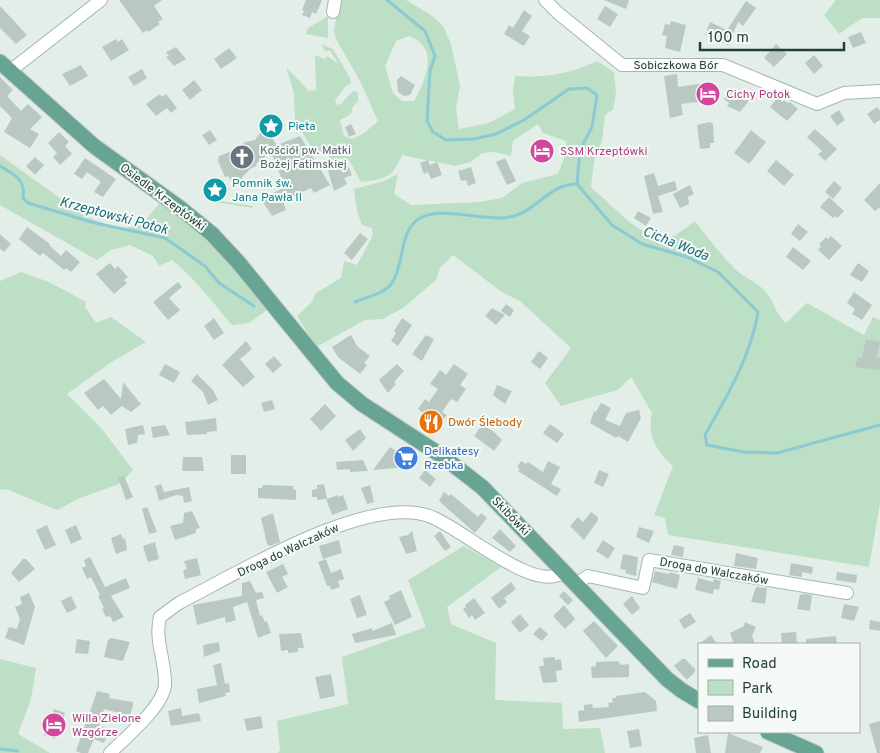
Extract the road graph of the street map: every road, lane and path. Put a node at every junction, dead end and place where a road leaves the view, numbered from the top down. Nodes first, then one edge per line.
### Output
1 (100, 0) edge
2 (545, 0) edge
3 (5, 66) edge
4 (880, 91) edge
5 (307, 349) joint
6 (564, 571) junction
7 (576, 584) junction
8 (847, 593) dead end
9 (698, 700) edge
10 (770, 733) edge
11 (110, 753) edge
12 (816, 753) edge

1 - 3 street
2 - 4 street, Sobiczkowa Bór
3 - 5 main road, Osiedle Krzeptówki
5 - 6 main road, Skibówki
6 - 7 main road, Skibówki
6 - 11 street, Droga do Walczaków
7 - 8 street, Droga do Walczaków
7 - 9 main road, Skibówki
10 - 12 main road

